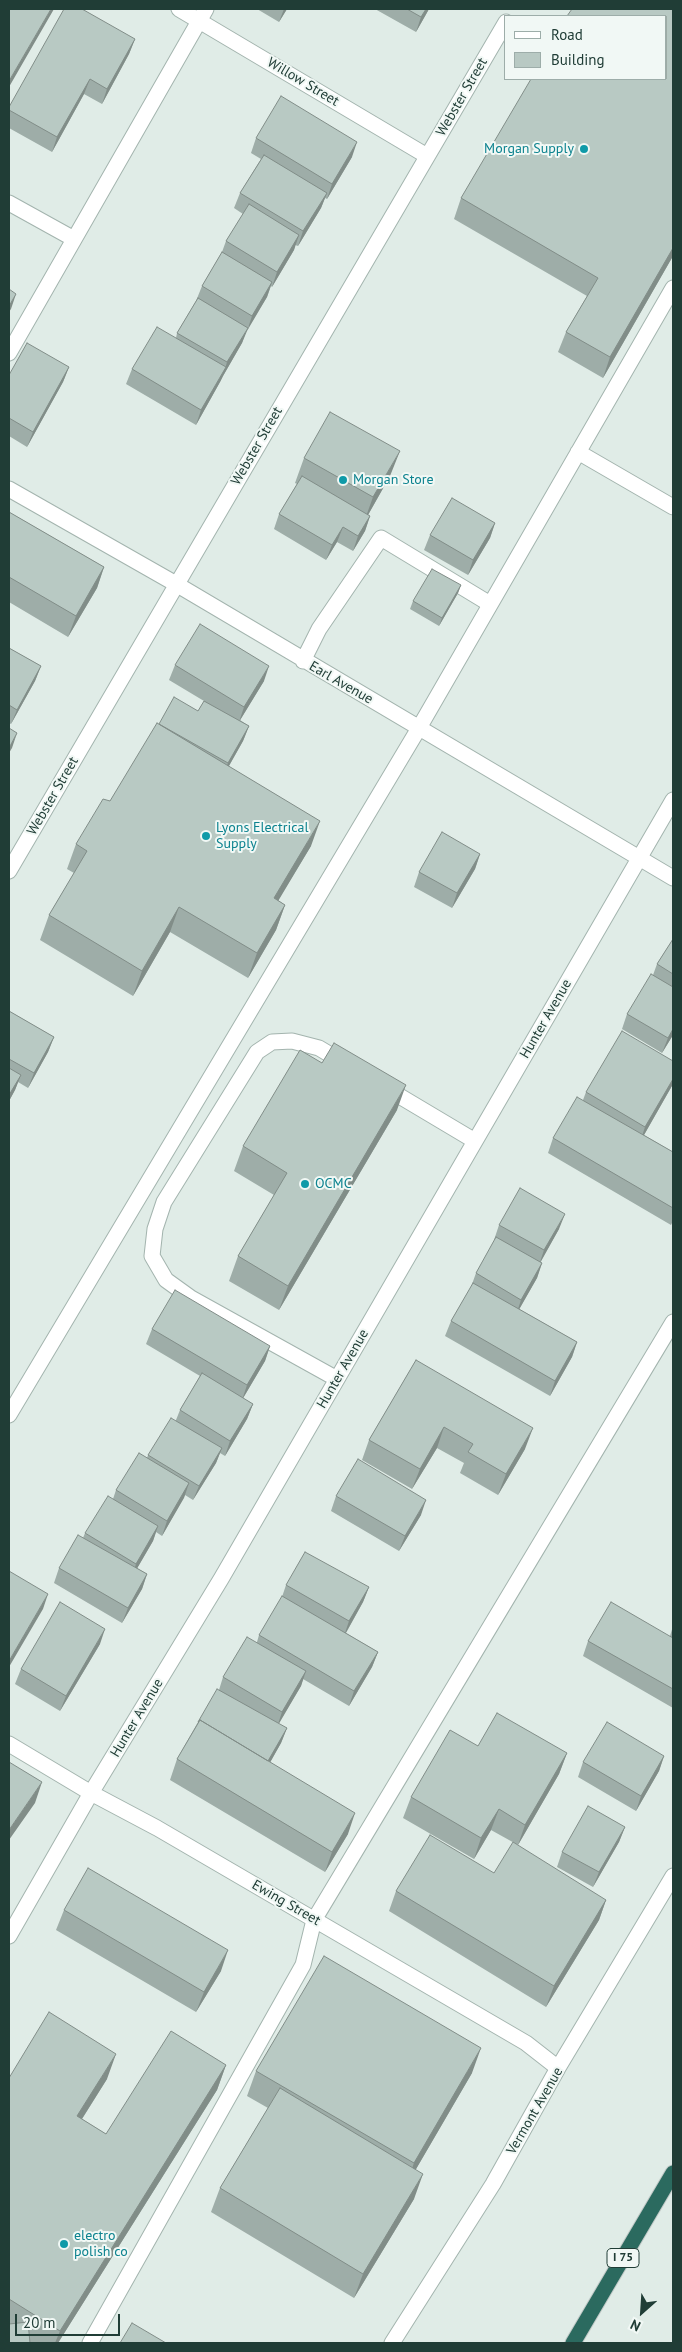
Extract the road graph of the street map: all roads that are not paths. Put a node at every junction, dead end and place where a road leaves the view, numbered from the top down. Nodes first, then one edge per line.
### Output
1 (179, 9) edge
2 (202, 14) edge
3 (504, 25) edge
4 (427, 156) junction
5 (9, 202) edge
6 (74, 239) junction
7 (673, 288) edge
8 (9, 353) edge
9 (578, 452) junction
10 (9, 490) edge
11 (673, 507) edge
12 (176, 584) junction
13 (490, 604) junction
14 (302, 661) junction
15 (418, 728) junction
16 (673, 800) edge
17 (638, 858) junction
18 (9, 872) edge
19 (673, 878) edge
20 (360, 1073) edge
21 (376, 1082) edge
22 (475, 1141) junction
23 (673, 1322) edge
24 (337, 1380) junction
25 (9, 1415) edge
26 (9, 1744) edge
27 (91, 1793) junction
28 (673, 1876) edge
29 (314, 1920) junction
30 (9, 1936) edge
31 (558, 2068) junction
32 (673, 2173) edge
33 (90, 2343) edge
34 (392, 2343) edge
35 (573, 2343) edge

1 - 2 street, Willow Street
2 - 4 street, Willow Street
2 - 6 street
3 - 4 street, Webster Street
4 - 12 street, Webster Street
5 - 6 street
6 - 8 street
7 - 9 street
9 - 11 street
9 - 13 street
10 - 12 street, Earl Avenue
12 - 14 street, Earl Avenue
12 - 18 street, Webster Street
13 - 14 street
13 - 15 street
14 - 15 street, Earl Avenue
15 - 17 street, Earl Avenue
15 - 25 street
16 - 17 street, Hunter Avenue
17 - 19 street, Earl Avenue
17 - 22 street, Hunter Avenue
20 - 24 street
21 - 22 street
22 - 24 street, Hunter Avenue
23 - 29 street
24 - 27 street, Hunter Avenue
26 - 27 street, Ewing Street
27 - 29 street, Ewing Street
27 - 30 street, Hunter Avenue
28 - 31 street, Vermont Avenue
29 - 31 street, Ewing Street
29 - 33 street
31 - 34 street, Vermont Avenue
32 - 35 highway, I 75

